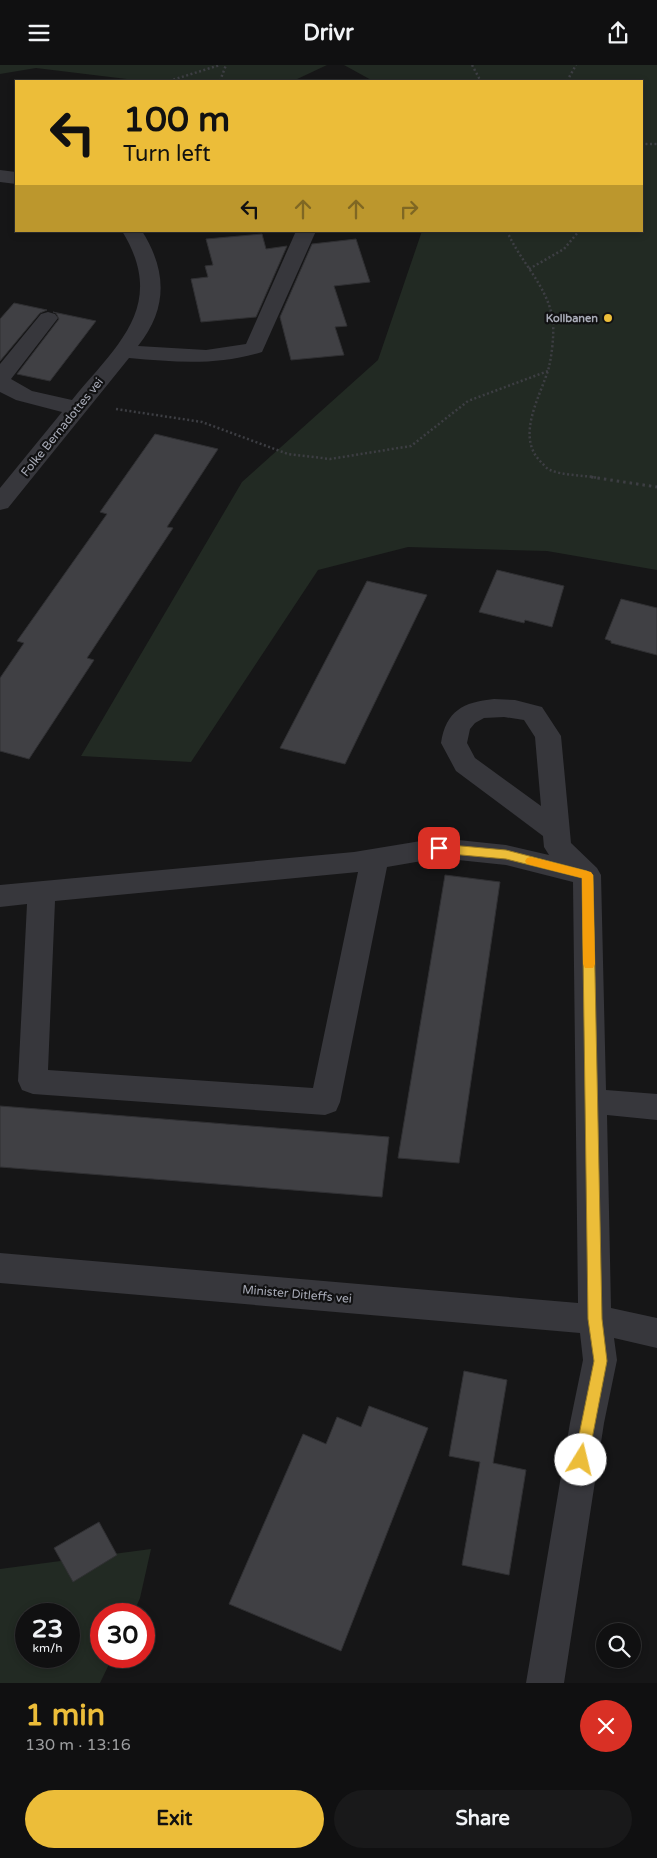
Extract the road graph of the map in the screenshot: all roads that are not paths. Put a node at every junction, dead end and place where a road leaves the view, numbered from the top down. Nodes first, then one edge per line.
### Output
1 (0, 176) edge
2 (15, 178) edge
3 (133, 232) edge
4 (306, 232) edge
5 (48, 318) dead end
6 (123, 351) junction
7 (0, 379) edge
8 (79, 406) junction
9 (0, 503) edge
10 (556, 831) junction
11 (375, 858) junction
12 (587, 875) junction
13 (41, 893) junction
14 (0, 896) edge
15 (591, 1101) junction
16 (657, 1107) edge
17 (0, 1268) edge
18 (595, 1319) junction
19 (657, 1333) edge
20 (545, 1683) edge

1 - 2 street
3 - 6 street, Folke Bernadottes vei
4 - 6 street
5 - 7 street
6 - 8 street, Folke Bernadottes vei
7 - 8 street
8 - 9 street, Folke Bernadottes vei
10 - 10 street
10 - 12 street
11 - 12 street
11 - 13 street
11 - 13 street
12 - 15 street
13 - 14 street
15 - 16 street
15 - 18 street
17 - 18 street, Minister Ditleffs vei
18 - 19 street, Minister Ditleffs vei
18 - 20 street

